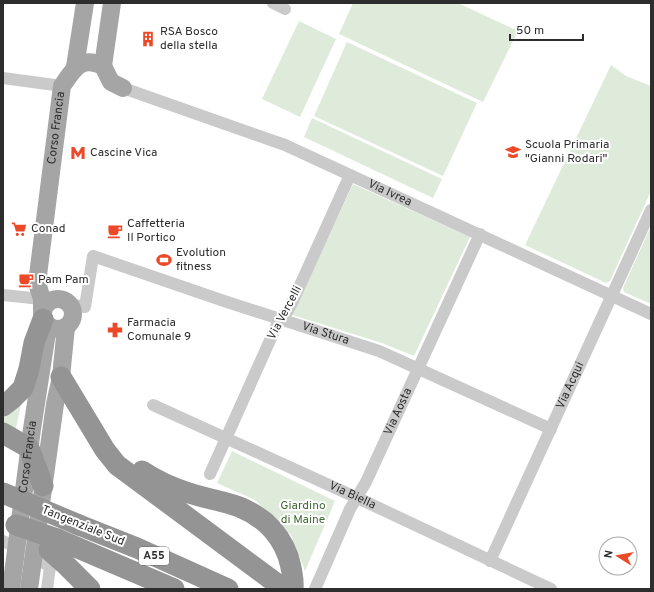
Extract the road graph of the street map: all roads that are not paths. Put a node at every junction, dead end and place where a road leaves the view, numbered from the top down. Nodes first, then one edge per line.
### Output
1 (85, 3) edge
2 (112, 3) edge
3 (273, 3) edge
4 (285, 9) dead end
5 (103, 66) junction
6 (75, 67) junction
7 (3, 78) edge
8 (62, 86) junction
9 (123, 88) joint
10 (350, 175) junction
11 (651, 210) edge
12 (480, 234) junction
13 (93, 256) joint
14 (3, 295) edge
15 (612, 296) junction
16 (54, 310) junction
17 (651, 314) edge
18 (280, 318) junction
19 (419, 368) junction
20 (61, 377) junction
21 (153, 405) dead end
22 (3, 406) edge
23 (551, 429) junction
24 (3, 433) edge
25 (95, 434) junction
26 (226, 438) junction
27 (30, 448) junction
28 (210, 474) dead end
29 (43, 486) junction
30 (3, 493) edge
31 (357, 498) junction
32 (10, 522) edge
33 (6, 543) edge
34 (33, 556) junction
35 (490, 561) junction
36 (284, 587) edge
37 (11, 589) edge
38 (29, 589) edge
39 (47, 589) edge
40 (90, 589) edge
41 (174, 589) edge
42 (228, 589) edge
43 (315, 589) edge
44 (551, 589) edge

1 - 6 main road
2 - 5 main road
3 - 4 street
5 - 6 main road
5 - 9 main road
6 - 8 main road
7 - 8 street
8 - 16 main road, Corso Francia
9 - 10 street, Via Ivrea
10 - 12 street, Via Ivrea
10 - 18 street, Via Vercelli
11 - 15 street, Via Acqui
12 - 15 street, Via Ivrea
12 - 19 street, Via Aosta
13 - 16 street, Corso Francia
13 - 18 street, Via Stura
14 - 16 street
15 - 17 street, Via Ivrea
15 - 23 street, Via Acqui
16 - 20 main road, Corso Francia
16 - 22 highway
16 - 27 main road, Corso Francia
18 - 19 street, Via Stura
18 - 26 street, Via Vercelli
19 - 23 street, Via Stura
19 - 31 street, Via Aosta
20 - 25 highway
20 - 29 main road, Corso Francia
21 - 26 street, Via Biella
23 - 35 street, Via Acqui
24 - 27 highway
25 - 36 highway
25 - 36 highway
26 - 28 street, Via Vercelli
26 - 31 street, Via Biella
27 - 29 highway
27 - 33 main road, Corso Francia
29 - 34 main road, Corso Francia
30 - 42 highway, Tangenziale Sud / A55, bridge
31 - 35 street, Via Biella
31 - 43 street, Via Aosta
32 - 40 highway
32 - 41 highway, Tangenziale Sud / A55, bridge
33 - 37 main road, Corso Francia
34 - 38 main road, Corso Francia
34 - 39 street
35 - 44 street, Via Biella

